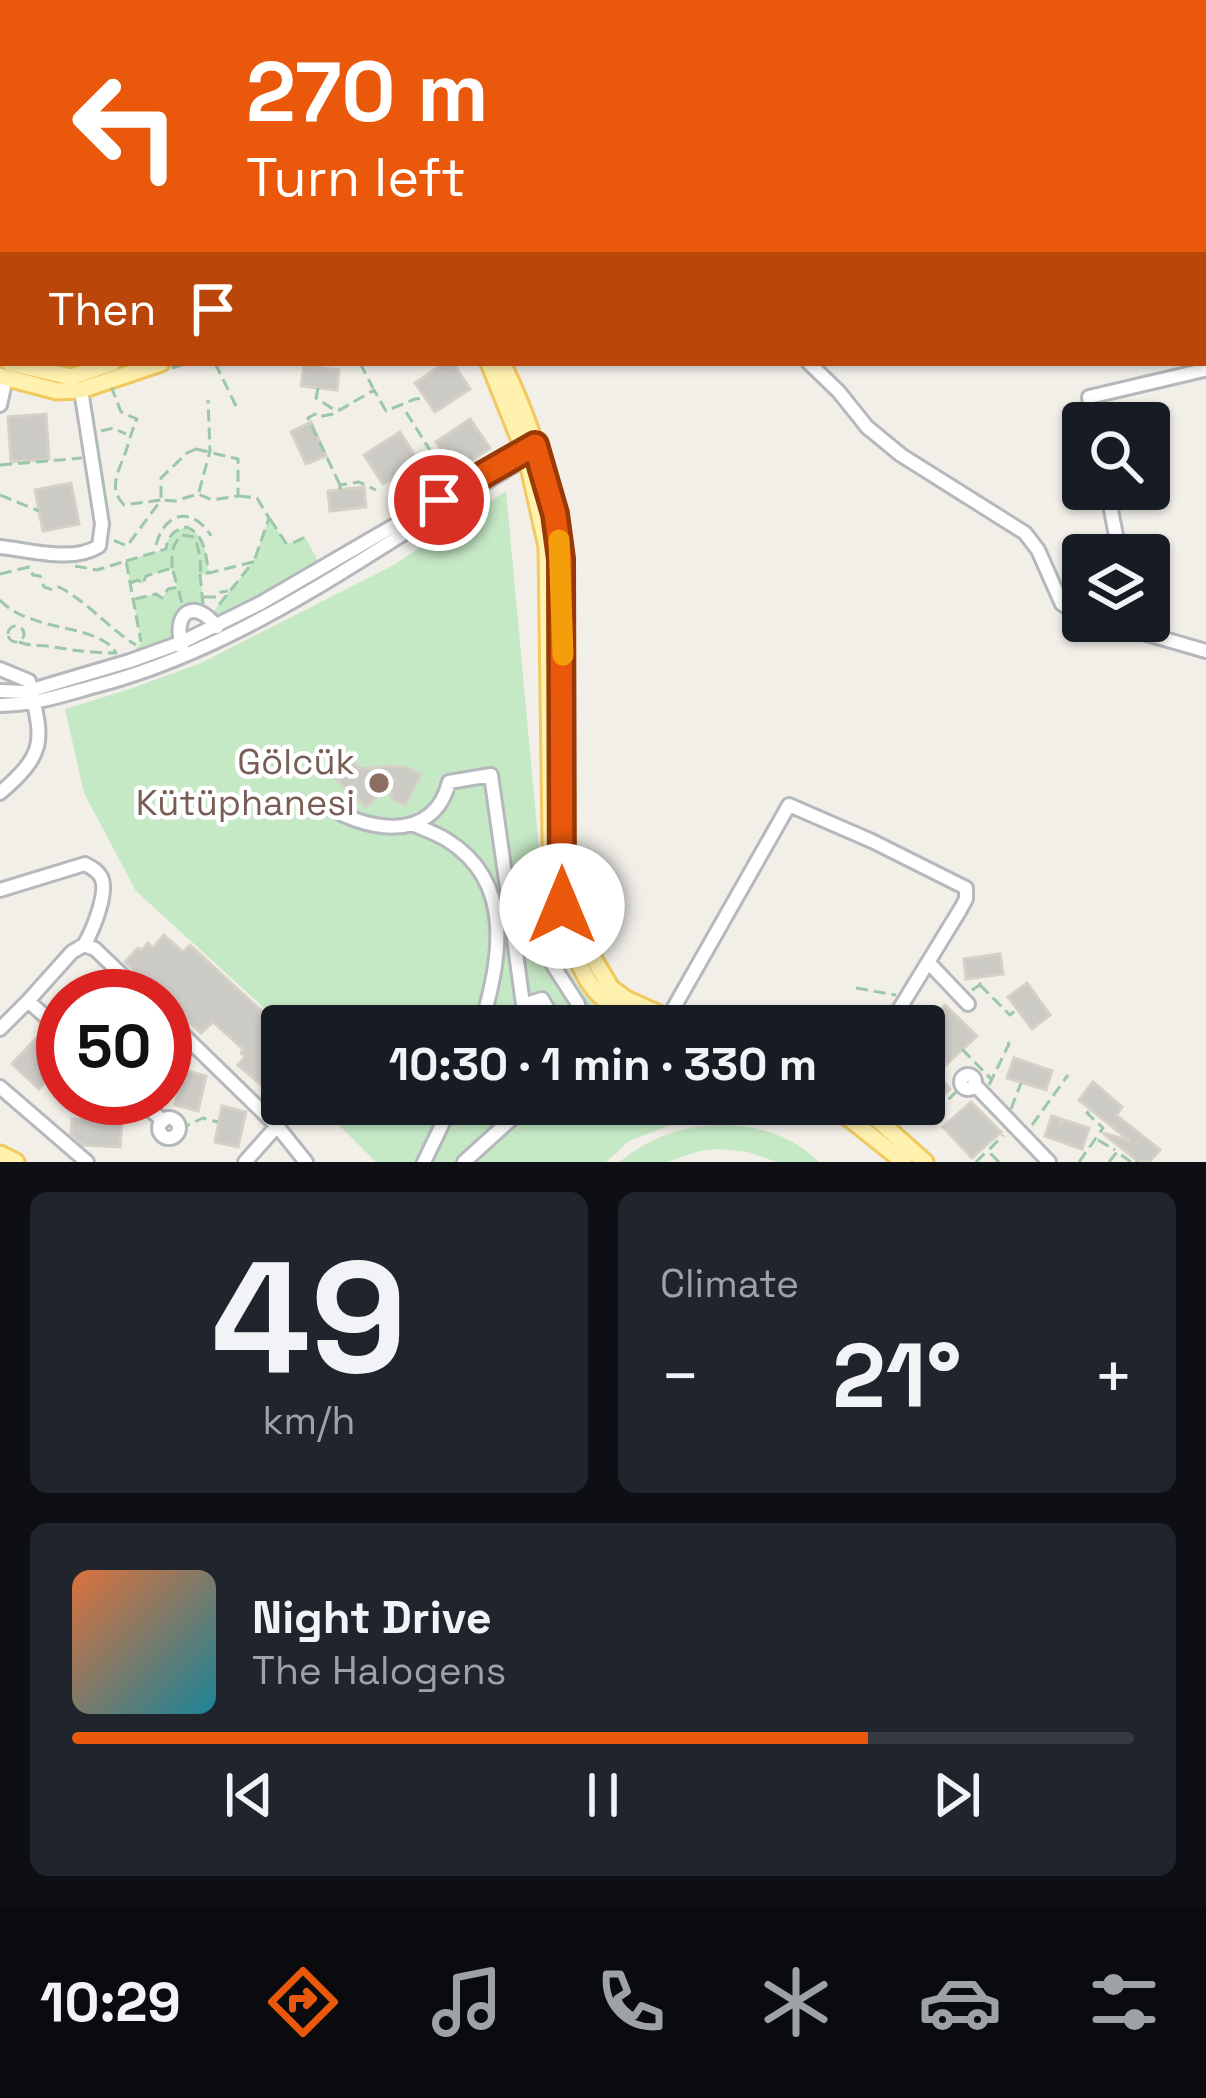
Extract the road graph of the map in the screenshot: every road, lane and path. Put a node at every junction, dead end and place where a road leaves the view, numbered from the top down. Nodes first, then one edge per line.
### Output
1 (103, 366) edge
2 (152, 366) edge
3 (216, 366) edge
4 (361, 366) edge
5 (490, 366) edge
6 (503, 366) edge
7 (812, 366) edge
8 (1204, 367) edge
9 (4, 368) edge
10 (318, 388) dead end
11 (81, 390) junction
12 (374, 390) junction
13 (425, 398) dead end
14 (208, 400) dead end
15 (1090, 402) edge
16 (236, 406) dead end
17 (1, 408) edge
18 (342, 409) junction
19 (406, 412) dead end
20 (94, 433) junction
21 (129, 436) junction
22 (441, 450) dead end
23 (209, 451) junction
24 (530, 452) junction
25 (92, 459) junction
26 (0, 465) edge
27 (376, 490) dead end
28 (198, 494) junction
29 (0, 495) edge
30 (238, 496) junction
31 (161, 500) junction
32 (175, 500) junction
33 (39, 511) dead end
34 (176, 516) junction
35 (268, 518) junction
36 (211, 536) dead end
37 (305, 537) dead end
38 (156, 544) dead end
39 (0, 547) edge
40 (126, 562) junction
41 (253, 562) junction
42 (63, 563) dead end
43 (172, 568) junction
44 (208, 573) junction
45 (0, 574) edge
46 (200, 574) junction
47 (130, 583) junction
48 (178, 587) junction
49 (231, 591) junction
50 (202, 597) junction
51 (0, 600) edge
52 (133, 600) junction
53 (1062, 604) edge
54 (203, 606) dead end
55 (183, 608) dead end
56 (15, 613) junction
57 (215, 618) junction
58 (16, 626) junction
59 (0, 634) edge
60 (8, 634) junction
61 (224, 638) junction
62 (1170, 641) edge
63 (16, 642) junction
64 (183, 648) junction
65 (8, 652) dead end
66 (1206, 652) edge
67 (0, 669) edge
68 (0, 692) edge
69 (33, 697) junction
70 (0, 705) edge
71 (0, 793) edge
72 (322, 803) dead end
73 (411, 824) junction
74 (0, 890) edge
75 (508, 895) junction
76 (84, 945) junction
77 (928, 962) junction
78 (116, 969) edge
79 (981, 978) dead end
80 (980, 985) junction
81 (856, 988) dead end
82 (899, 995) dead end
83 (964, 1000) joint
84 (28, 1001) junction
85 (488, 1005) edge
86 (522, 1005) edge
87 (578, 1005) edge
88 (613, 1005) edge
89 (636, 1005) edge
90 (671, 1005) edge
91 (902, 1005) edge
92 (0, 1006) edge
93 (36, 1008) edge
94 (1017, 1009) dead end
95 (14, 1015) junction
96 (0, 1029) edge
97 (1006, 1039) dead end
98 (192, 1043) edge
99 (962, 1049) dead end
100 (1068, 1076) dead end
101 (1021, 1083) dead end
102 (968, 1085) joint
103 (0, 1087) edge
104 (945, 1104) edge
105 (1014, 1106) dead end
106 (1090, 1109) dead end
107 (218, 1122) dead end
108 (177, 1125) edge
109 (442, 1125) edge
110 (505, 1125) edge
111 (858, 1125) edge
112 (884, 1125) edge
113 (277, 1126) junction
114 (179, 1129) joint
115 (1018, 1130) junction
116 (1096, 1139) junction
117 (988, 1147) junction
118 (1117, 1152) junction
119 (0, 1154) edge
120 (16, 1162) edge
121 (87, 1162) edge
122 (245, 1162) edge
123 (307, 1162) edge
124 (424, 1162) edge
125 (464, 1162) edge
126 (904, 1162) edge
127 (925, 1162) edge
128 (976, 1162) edge
129 (999, 1162) edge
130 (1049, 1162) edge
131 (1079, 1162) edge
132 (1109, 1162) edge
133 (1135, 1162) edge

1 - 9 main road
2 - 11 main road
3 - 16 path
4 - 12 path
5 - 24 main road
6 - 24 main road
7 - 53 street
8 - 15 street
9 - 11 main road
9 - 17 street
10 - 18 path
11 - 25 street
12 - 13 path
12 - 18 path
14 - 23 path
18 - 27 path
19 - 22 path
20 - 21 path
20 - 21 path
20 - 31 path
21 - 31 path
23 - 28 path
23 - 30 path
23 - 31 path
24 - 57 street
24 - 61 street
24 - 88 main road
24 - 89 main road
25 - 26 path
25 - 39 street
28 - 30 path
28 - 32 path
29 - 33 path
30 - 35 path
31 - 32 path
32 - 34 path
34 - 36 path
34 - 38 path
35 - 37 path
35 - 41 path
40 - 42 path
40 - 44 path
40 - 47 path
41 - 44 path
41 - 49 path
43 - 46 path
43 - 47 path
43 - 48 path
44 - 46 path
45 - 52 path
46 - 50 path
47 - 52 path
48 - 52 path
48 - 55 path
49 - 50 path
49 - 57 path
50 - 54 path
51 - 56 path
56 - 58 path
56 - 63 path
57 - 61 street
57 - 64 street
57 - 64 street
58 - 60 path
58 - 63 path
59 - 60 path
60 - 63 path
61 - 64 street
62 - 66 street
63 - 65 path
64 - 69 street
67 - 69 street
68 - 69 street
69 - 70 street
69 - 71 street
72 - 73 street
73 - 75 street
73 - 85 street
74 - 76 street
75 - 86 street
75 - 87 street
76 - 78 street
76 - 84 street
77 - 83 street
77 - 90 street
77 - 91 street
79 - 80 path
80 - 83 path
80 - 94 path
81 - 82 path
84 - 93 street
84 - 95 street
92 - 95 street
95 - 96 street
97 - 99 path
98 - 113 street
100 - 115 path
101 - 105 path
102 - 104 path
102 - 115 street
103 - 121 street
106 - 116 path
107 - 114 path
108 - 114 street
109 - 124 street
110 - 125 street
111 - 126 main road
112 - 127 main road
113 - 122 street
113 - 123 street
115 - 117 path
115 - 130 street
116 - 118 path
116 - 131 path
117 - 128 path
117 - 129 path
118 - 132 path
118 - 133 path
119 - 120 main road

